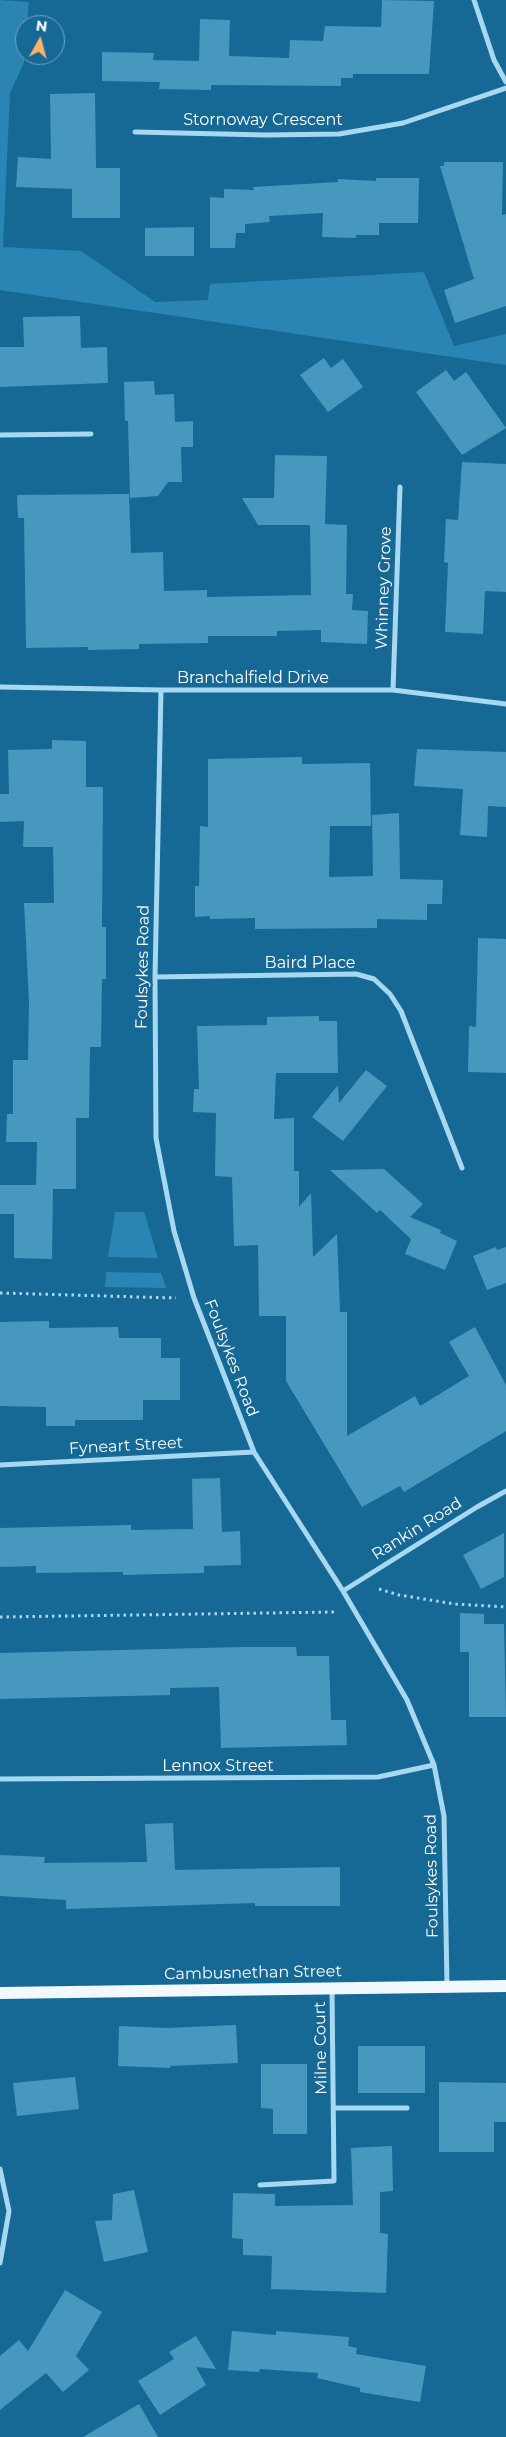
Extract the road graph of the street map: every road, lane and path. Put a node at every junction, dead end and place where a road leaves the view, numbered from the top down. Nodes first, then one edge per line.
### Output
1 (474, 0) edge
2 (506, 82) edge
3 (506, 88) edge
4 (135, 132) dead end
5 (91, 434) dead end
6 (0, 435) edge
7 (400, 488) dead end
8 (0, 687) edge
9 (161, 690) junction
10 (393, 690) junction
11 (506, 704) edge
12 (155, 977) junction
13 (462, 1168) dead end
14 (0, 1293) edge
15 (194, 1298) junction
16 (254, 1452) junction
17 (0, 1465) edge
18 (506, 1491) edge
19 (357, 1582) junction
20 (343, 1591) junction
21 (506, 1607) edge
22 (355, 1611) junction
23 (0, 1617) edge
24 (434, 1765) junction
25 (0, 1779) edge
26 (506, 1986) edge
27 (332, 1988) junction
28 (447, 1988) junction
29 (0, 1993) edge
30 (334, 2108) junction
31 (407, 2108) dead end
32 (0, 2169) edge
33 (260, 2185) dead end
34 (0, 2264) edge

1 - 2 street
3 - 4 street, Stornoway Crescent
5 - 6 street
7 - 10 street, Whinney Grove
8 - 9 street, Branchalfield Drive
9 - 10 street, Branchalfield Drive
9 - 12 street, Foulsykes Road
10 - 11 street, Branchalfield Drive
12 - 13 street, Baird Place
12 - 15 street, Foulsykes Road
14 - 15 path
15 - 16 street, Foulsykes Road
16 - 17 street, Fyneart Street
16 - 20 street, Foulsykes Road
18 - 19 street, Rankin Road
19 - 20 street, Rankin Road
19 - 21 path
20 - 22 street, Foulsykes Road
22 - 23 path
22 - 24 street, Foulsykes Road
24 - 25 street, Lennox Street
24 - 28 street, Foulsykes Road
26 - 28 main road, Cambusnethan Street
27 - 28 main road, Cambusnethan Street
27 - 29 main road, Cambusnethan Street
27 - 30 street, Milne Court
30 - 31 street, Milne Court
30 - 33 street, Milne Court
32 - 34 street

